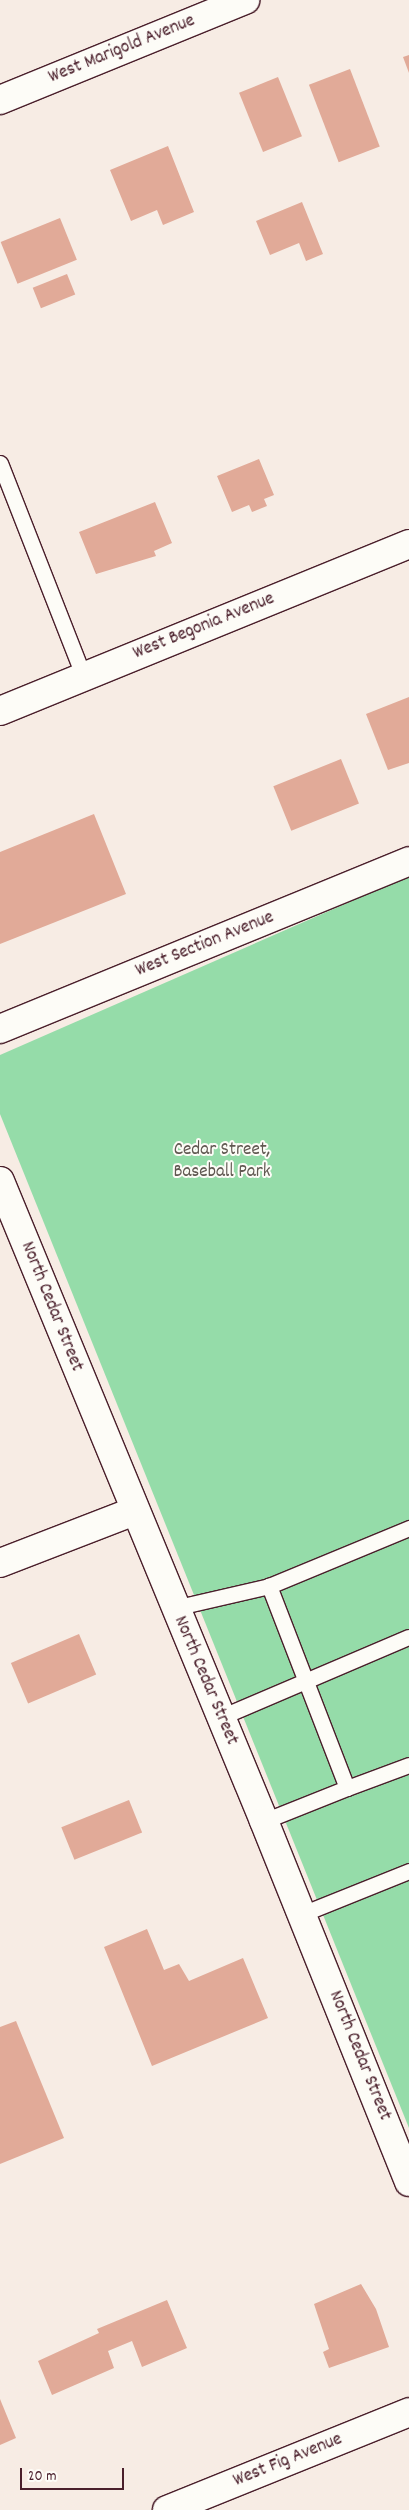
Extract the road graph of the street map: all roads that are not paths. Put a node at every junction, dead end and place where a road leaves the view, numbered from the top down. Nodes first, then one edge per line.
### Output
1 (245, 0) edge
2 (0, 100) edge
3 (0, 463) edge
4 (409, 544) edge
5 (84, 676) junction
6 (0, 711) edge
7 (409, 861) edge
8 (0, 1029) edge
9 (0, 1181) edge
10 (136, 1511) junction
11 (409, 1528) edge
12 (0, 1563) edge
13 (269, 1586) junction
14 (174, 1608) junction
15 (409, 1638) edge
16 (307, 1680) junction
17 (220, 1717) junction
18 (409, 1764) edge
19 (347, 1788) junction
20 (264, 1821) junction
21 (409, 1871) edge
22 (302, 1914) junction
23 (409, 2182) edge
24 (409, 2412) edge
25 (166, 2510) edge

1 - 2 street, West Marigold Avenue
3 - 5 lane
4 - 5 street, West Begonia Avenue
5 - 6 street, West Begonia Avenue
7 - 8 street, West Section Avenue
9 - 10 street, North Cedar Street
10 - 12 street
10 - 14 street, North Cedar Street
11 - 13 lane
13 - 14 lane
13 - 16 lane
14 - 17 street, North Cedar Street
15 - 16 lane
16 - 17 lane
16 - 19 lane
17 - 20 street, North Cedar Street
18 - 19 lane
19 - 20 lane
20 - 22 street, North Cedar Street
21 - 22 lane
22 - 23 street, North Cedar Street
24 - 25 street, West Fig Avenue

